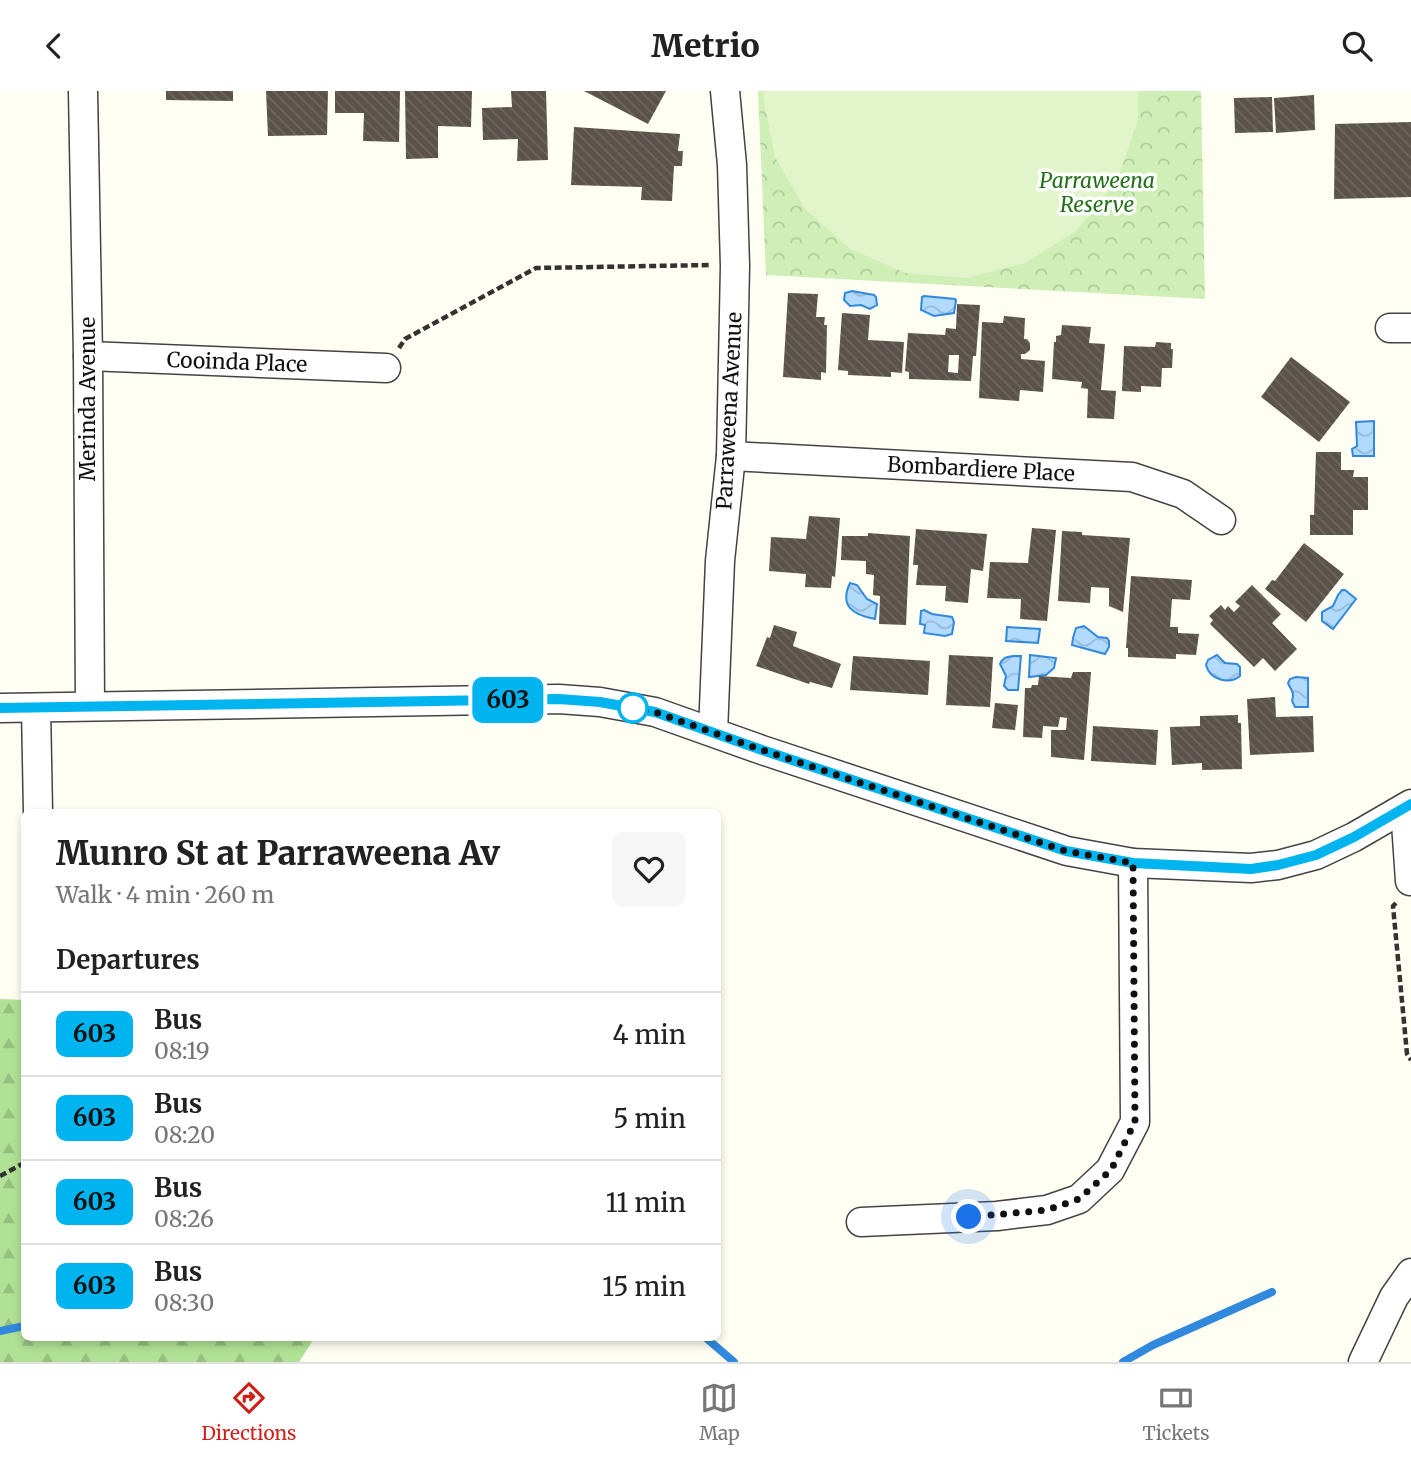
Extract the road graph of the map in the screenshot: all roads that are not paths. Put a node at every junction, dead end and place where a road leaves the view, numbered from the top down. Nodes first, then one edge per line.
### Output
1 (83, 91) edge
2 (725, 91) edge
3 (88, 356) junction
4 (386, 368) road end
5 (731, 456) junction
6 (1221, 520) dead end
7 (90, 706) junction
8 (0, 708) edge
9 (36, 708) junction
10 (713, 732) junction
11 (1408, 806) edge
12 (38, 809) edge
13 (1133, 863) junction
14 (1410, 881) edge
15 (861, 1222) dead end
16 (1411, 1273) edge
17 (1363, 1362) edge

1 - 3 street, Merinda Avenue
2 - 5 street, Parraweena Avenue
3 - 4 street, Cooinda Place
3 - 7 street, Merinda Avenue
5 - 6 street, Bombardiere Place
5 - 10 street, Parraweena Avenue
7 - 9 street
7 - 10 street
8 - 9 street
9 - 12 street
10 - 13 street
11 - 13 street
11 - 14 street
13 - 15 street
16 - 17 street

